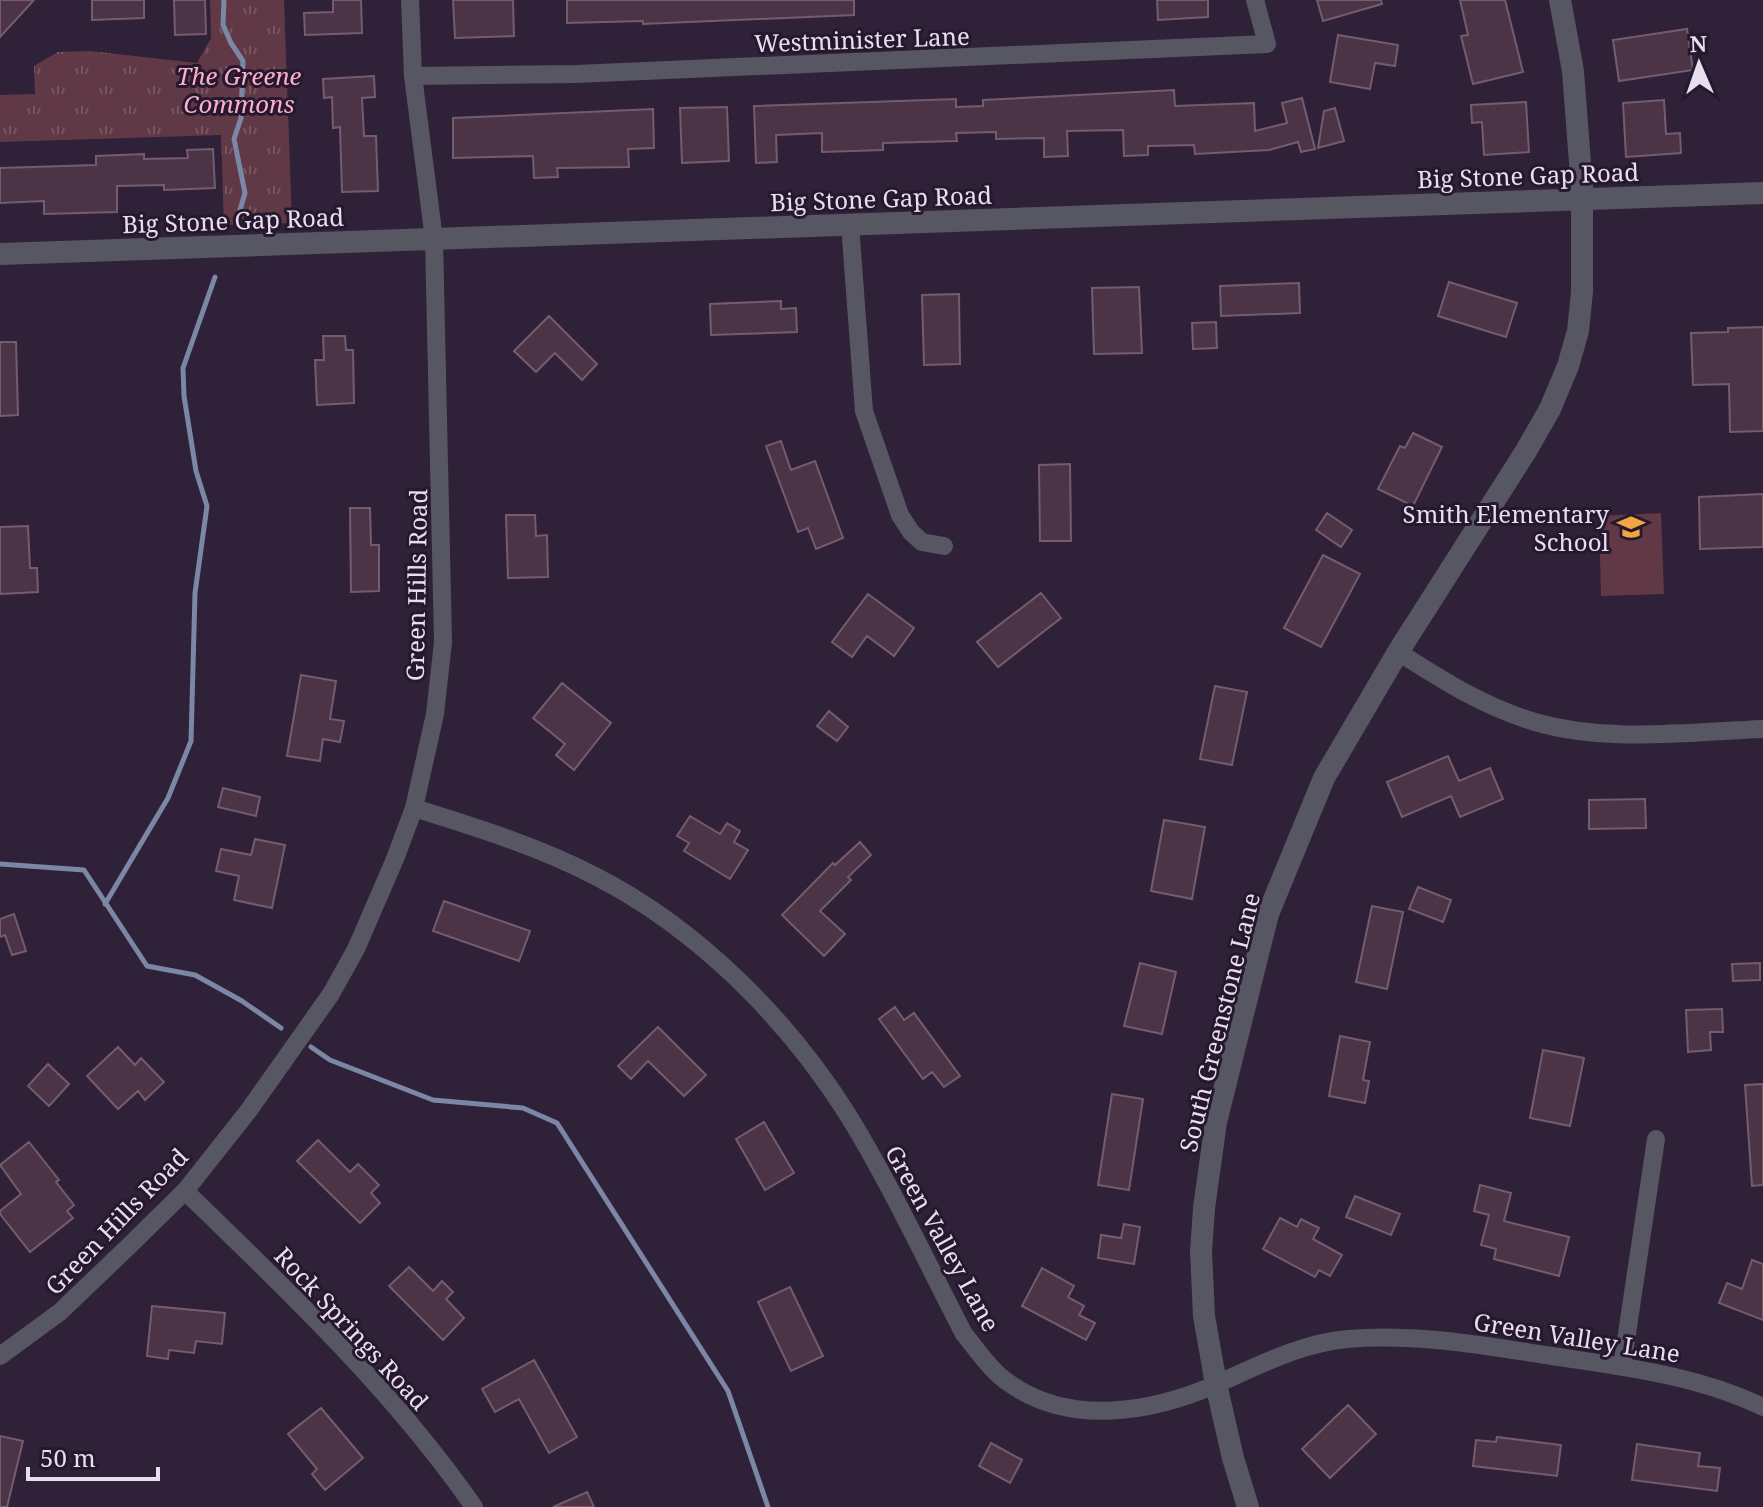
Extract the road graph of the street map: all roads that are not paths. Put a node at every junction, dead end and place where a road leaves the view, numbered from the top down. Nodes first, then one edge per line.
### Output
1 (410, 0) edge
2 (1255, 0) edge
3 (1560, 0) edge
4 (413, 76) junction
5 (1763, 193) edge
6 (1582, 199) junction
7 (850, 225) junction
8 (434, 239) junction
9 (0, 254) edge
10 (944, 546) dead end
11 (1398, 652) junction
12 (1763, 729) edge
13 (414, 808) junction
14 (1656, 1139) dead end
15 (185, 1191) junction
16 (0, 1356) edge
17 (1622, 1367) junction
18 (1216, 1384) junction
19 (1763, 1407) edge
20 (474, 1507) edge
21 (1248, 1507) edge

1 - 4 street, Green Hills Road
2 - 4 street, Westminister Lane
3 - 6 street, South Greenstone Lane
4 - 8 street, Green Hills Road
5 - 6 street, Big Stone Gap Road
6 - 7 street, Big Stone Gap Road
6 - 11 street, South Greenstone Lane
7 - 8 street, Big Stone Gap Road
7 - 10 street
8 - 9 street, Big Stone Gap Road
8 - 13 street, Green Hills Road
11 - 12 street
11 - 18 street, South Greenstone Lane
13 - 15 street, Green Hills Road
13 - 18 street, Green Valley Lane
14 - 17 street
15 - 16 street, Green Hills Road
15 - 20 street, Rock Springs Road
17 - 18 street, Green Valley Lane
17 - 19 street, Green Valley Lane
18 - 21 street, South Greenstone Lane

